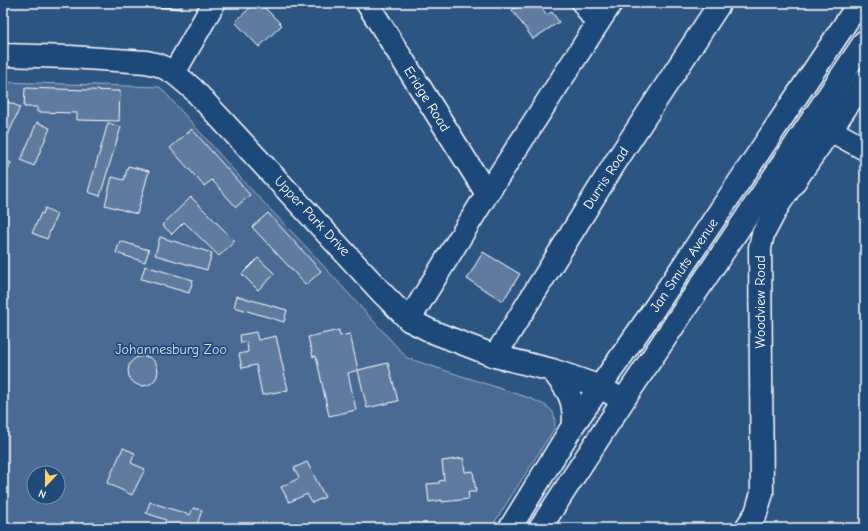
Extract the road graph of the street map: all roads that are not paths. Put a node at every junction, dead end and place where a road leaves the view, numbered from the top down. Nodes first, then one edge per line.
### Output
1 (214, 3) edge
2 (367, 3) edge
3 (583, 3) edge
4 (611, 3) edge
5 (720, 3) edge
6 (859, 3) edge
7 (597, 24) junction
8 (865, 41) edge
9 (3, 55) edge
10 (174, 72) junction
11 (865, 80) edge
12 (830, 130) junction
13 (865, 149) edge
14 (487, 194) junction
15 (409, 320) junction
16 (495, 356) junction
17 (552, 370) junction
18 (601, 387) junction
19 (623, 401) junction
20 (574, 424) junction
21 (510, 528) edge
22 (540, 528) edge
23 (746, 528) edge

1 - 10 main road
2 - 14 main road, Eridge Road
3 - 7 main road
4 - 7 main road
5 - 16 main road, Durris Road
6 - 18 main road, Jan Smuts Avenue
7 - 14 main road
8 - 19 main road, Jan Smuts Avenue
9 - 10 main road, Upper Park Drive
10 - 15 main road, Upper Park Drive
11 - 12 main road, Woodview Road
12 - 13 main road
12 - 23 main road, Woodview Road
14 - 15 main road
15 - 16 main road, Upper Park Drive
16 - 17 main road, Upper Park Drive
17 - 18 main road, Upper Park Drive
17 - 20 main road
18 - 19 main road, Upper Park Drive
18 - 20 main road, Jan Smuts Avenue
19 - 22 main road, Jan Smuts Avenue
20 - 21 main road, Jan Smuts Avenue

